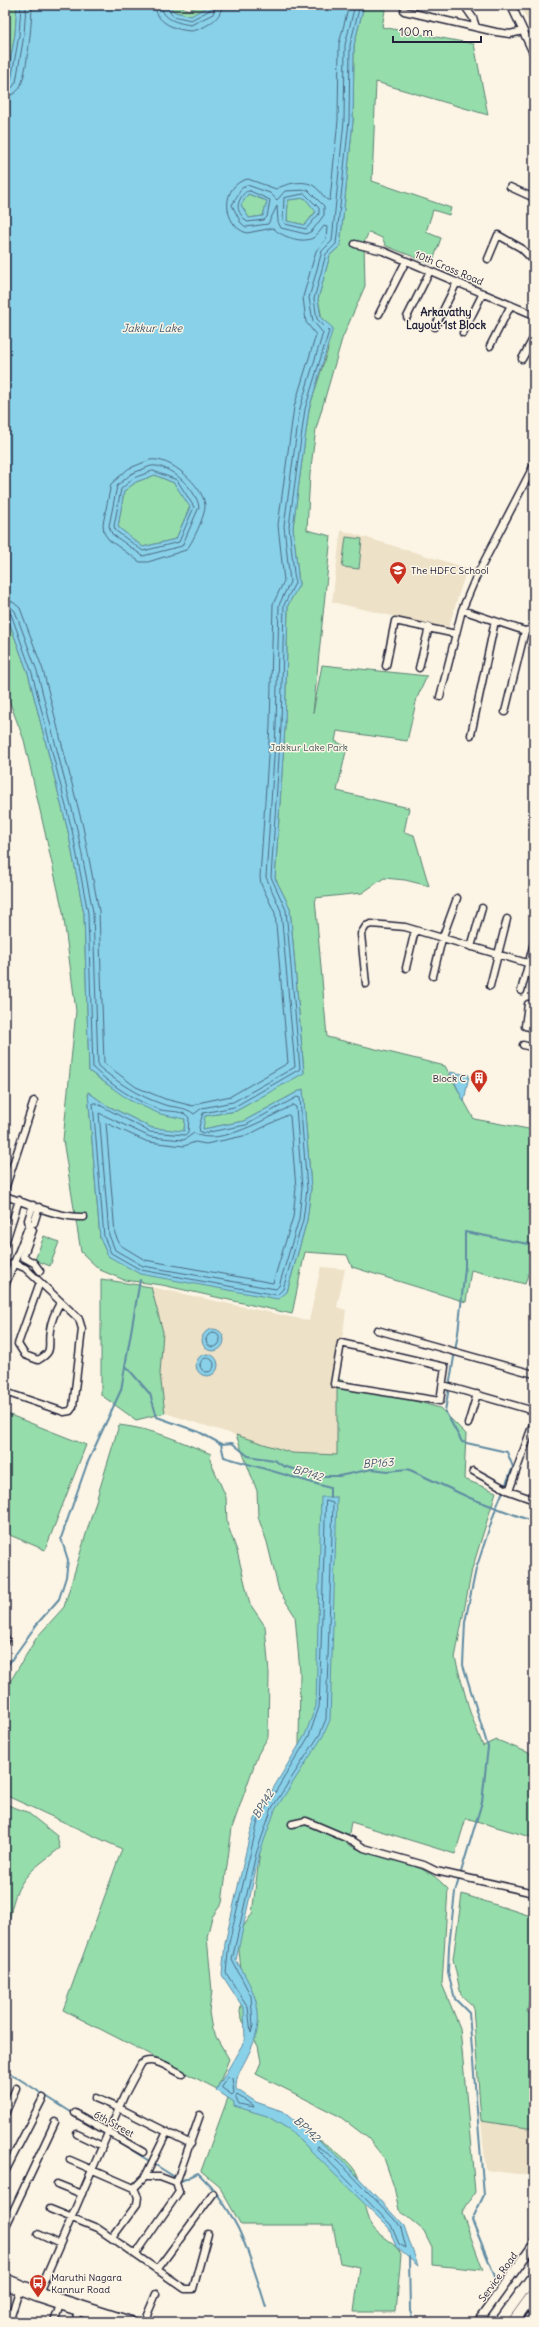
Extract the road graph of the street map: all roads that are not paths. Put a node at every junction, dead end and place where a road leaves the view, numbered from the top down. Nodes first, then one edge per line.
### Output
1 (464, 5) edge
2 (511, 5) edge
3 (404, 11) dead end
4 (476, 27) junction
5 (523, 31) junction
6 (534, 54) edge
7 (510, 187) dead end
8 (534, 198) edge
9 (355, 244) dead end
10 (488, 259) dead end
11 (406, 261) junction
12 (534, 261) edge
13 (430, 271) junction
14 (457, 282) junction
15 (483, 293) junction
16 (511, 305) junction
17 (379, 314) dead end
18 (534, 315) edge
19 (407, 317) dead end
20 (435, 327) dead end
21 (463, 333) dead end
22 (534, 337) edge
23 (490, 346) dead end
24 (522, 360) dead end
25 (534, 465) edge
26 (462, 610) junction
27 (495, 622) junction
28 (429, 628) junction
29 (534, 629) edge
30 (525, 631) junction
31 (456, 634) junction
32 (386, 666) dead end
33 (419, 668) dead end
34 (440, 698) dead end
35 (505, 712) dead end
36 (471, 735) dead end
37 (457, 898) dead end
38 (482, 908) dead end
39 (507, 919) dead end
40 (415, 930) junction
41 (442, 939) junction
42 (534, 943) edge
43 (471, 947) junction
44 (498, 955) junction
45 (531, 964) edge
46 (406, 968) dead end
47 (433, 976) dead end
48 (366, 984) dead end
49 (490, 986) dead end
50 (521, 991) dead end
51 (528, 1004) dead end
52 (534, 1028) edge
53 (523, 1045) dead end
54 (534, 1048) edge
55 (34, 1101) dead end
56 (5, 1189) edge
57 (5, 1196) edge
58 (20, 1200) junction
59 (36, 1206) junction
60 (84, 1217) dead end
61 (29, 1225) junction
62 (5, 1244) edge
63 (13, 1264) junction
64 (40, 1271) dead end
65 (40, 1282) junction
66 (5, 1286) edge
67 (60, 1303) junction
68 (377, 1330) dead end
69 (534, 1374) edge
70 (444, 1385) junction
71 (5, 1392) edge
72 (477, 1394) junction
73 (534, 1410) edge
74 (534, 1421) edge
75 (468, 1424) dead end
76 (473, 1471) dead end
77 (509, 1491) junction
78 (534, 1500) edge
79 (292, 1824) dead end
80 (534, 1893) edge
81 (182, 2074) dead end
82 (16, 2088) dead end
83 (43, 2098) dead end
84 (94, 2098) dead end
85 (119, 2108) junction
86 (5, 2114) edge
87 (75, 2114) dead end
88 (200, 2115) dead end
89 (55, 2122) dead end
90 (108, 2132) junction
91 (167, 2132) junction
92 (77, 2134) dead end
93 (191, 2144) junction
94 (102, 2146) junction
95 (143, 2152) dead end
96 (70, 2160) dead end
97 (92, 2170) junction
98 (5, 2172) edge
99 (145, 2177) junction
100 (176, 2183) junction
101 (57, 2184) dead end
102 (134, 2188) junction
103 (82, 2194) junction
104 (213, 2194) dead end
105 (50, 2209) dead end
106 (72, 2217) junction
107 (5, 2228) edge
108 (38, 2234) dead end
109 (208, 2234) dead end
110 (112, 2238) junction
111 (60, 2244) junction
112 (534, 2244) edge
113 (136, 2254) junction
114 (157, 2270) junction
115 (534, 2275) edge
116 (5, 2278) edge
117 (5, 2285) edge
118 (21, 2288) junction
119 (534, 2293) edge
120 (156, 2294) dead end
121 (38, 2295) junction
122 (60, 2305) junction
123 (78, 2311) junction
124 (5, 2312) edge
125 (534, 2313) edge
126 (12, 2314) junction
127 (95, 2319) edge
128 (9, 2322) edge
129 (54, 2322) edge
130 (75, 2322) edge
131 (112, 2322) edge
132 (134, 2322) edge
133 (144, 2322) edge
134 (478, 2322) edge
135 (500, 2322) edge
136 (513, 2322) edge
137 (527, 2322) edge

1 - 4 street
2 - 5 street
3 - 4 street
4 - 5 street
5 - 6 street
7 - 8 street
9 - 11 street, 10th Cross Road
10 - 12 street
11 - 13 street, 10th Cross Road
11 - 17 street
13 - 14 street, 10th Cross Road
13 - 19 street
14 - 15 street, 10th Cross Road
14 - 20 street
15 - 16 street, 10th Cross Road
15 - 21 street
16 - 18 street, 10th Cross Road
16 - 23 street
22 - 24 street
25 - 26 street
26 - 27 street
26 - 31 street
27 - 30 street
27 - 36 street
28 - 31 street
28 - 32 street
28 - 33 street
29 - 30 street
30 - 35 street
31 - 34 street
37 - 41 street
38 - 43 street
39 - 44 street
40 - 41 street
40 - 46 street
40 - 48 street
41 - 43 street
41 - 47 street
42 - 45 street
43 - 44 street
44 - 45 street
44 - 49 street
45 - 50 street
51 - 52 street
53 - 54 street
55 - 56 street
57 - 58 street
58 - 59 street
58 - 62 street
59 - 60 street
59 - 61 street
61 - 63 street
61 - 64 street
63 - 65 street
63 - 66 street
65 - 67 street
65 - 67 street
67 - 71 street
68 - 69 street
70 - 70 street
70 - 72 street
72 - 73 street
72 - 75 street
74 - 77 street
76 - 77 street
77 - 78 street
79 - 80 street
81 - 85 street
82 - 86 street
83 - 98 street
84 - 85 street
85 - 90 street
85 - 91 street
87 - 90 street, 6th Street
88 - 93 street
89 - 107 street
90 - 94 street
90 - 95 street, 6th Street
91 - 93 street
91 - 99 street
92 - 94 street
93 - 100 street
94 - 97 street
96 - 97 street
97 - 102 street
97 - 103 street
99 - 100 street
99 - 102 street
100 - 113 street
101 - 103 street
102 - 110 street
103 - 106 street
104 - 114 street
105 - 106 street
106 - 110 street
106 - 111 street
108 - 111 street
109 - 114 street
110 - 113 street
111 - 121 street
112 - 134 main road, Service Road
113 - 114 street
115 - 135 highway
116 - 118 main road
117 - 118 main road
118 - 121 main road
118 - 126 street
119 - 136 highway
120 - 133 street
121 - 122 main road
121 - 132 main road
122 - 123 main road
122 - 129 street
123 - 127 main road
123 - 130 street
124 - 126 street
125 - 137 main road
126 - 128 street
127 - 131 main road

